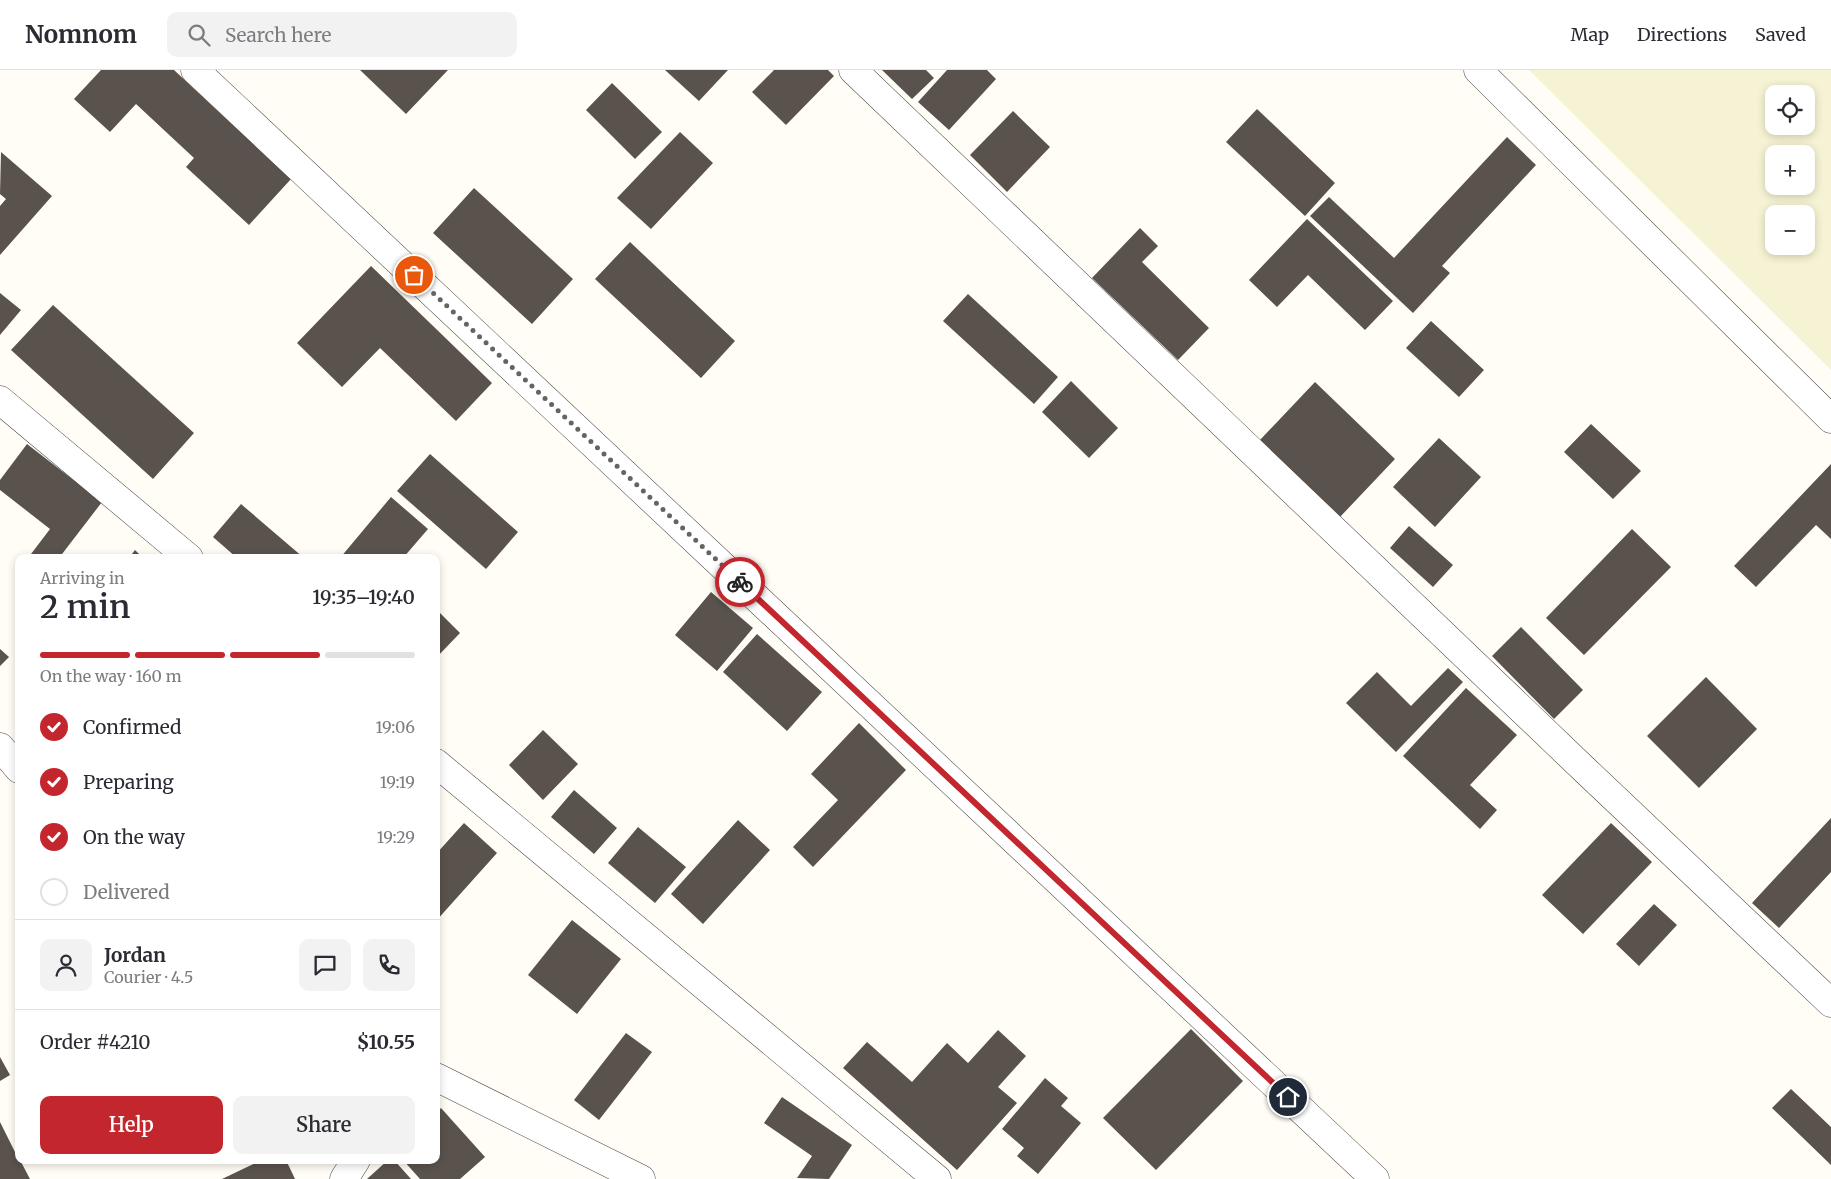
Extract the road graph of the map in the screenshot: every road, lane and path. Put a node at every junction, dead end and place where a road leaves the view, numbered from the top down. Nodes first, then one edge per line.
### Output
1 (195, 70) edge
2 (853, 70) edge
3 (1478, 70) edge
4 (0, 400) edge
5 (1831, 419) edge
6 (184, 554) edge
7 (0, 747) edge
8 (15, 764) edge
9 (440, 766) edge
10 (1831, 1003) edge
11 (440, 1079) edge
12 (353, 1164) edge
13 (344, 1179) edge
14 (641, 1179) edge
15 (937, 1179) edge
16 (1375, 1179) edge

1 - 16 street
2 - 10 street
3 - 5 street
4 - 6 street
7 - 8 street
9 - 15 street
11 - 14 street
12 - 13 street

